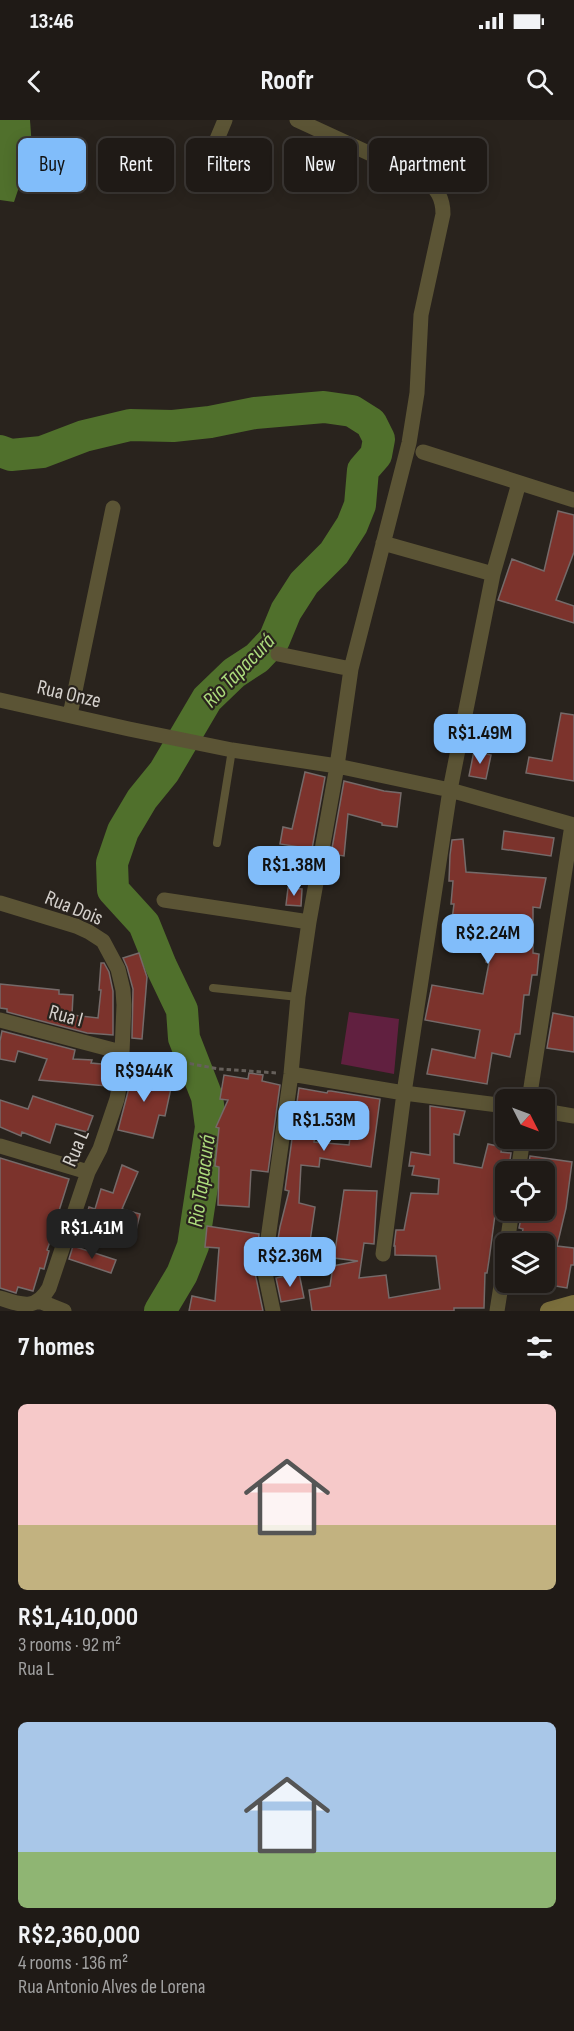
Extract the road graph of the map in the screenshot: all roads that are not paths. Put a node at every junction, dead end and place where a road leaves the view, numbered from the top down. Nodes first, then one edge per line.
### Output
1 (225, 120) edge
2 (297, 120) edge
3 (218, 138) edge
4 (423, 452) dead end
5 (519, 483) junction
6 (574, 500) edge
7 (113, 508) dead end
8 (383, 543) junction
9 (493, 574) junction
10 (278, 654) dead end
11 (351, 669) junction
12 (0, 700) edge
13 (70, 715) junction
14 (232, 750) junction
15 (338, 766) junction
16 (450, 790) junction
17 (573, 825) edge
18 (217, 843) dead end
19 (164, 900) dead end
20 (0, 903) edge
21 (309, 922) junction
22 (118, 969) joint
23 (213, 988) dead end
24 (298, 998) junction
25 (0, 1020) edge
26 (121, 1052) junction
27 (291, 1074) junction
28 (531, 1089) edge
29 (404, 1093) junction
30 (495, 1105) edge
31 (555, 1113) edge
32 (574, 1116) edge
33 (0, 1146) edge
34 (88, 1172) junction
35 (383, 1254) dead end
36 (500, 1293) edge
37 (0, 1298) edge
38 (39, 1301) junction
39 (570, 1307) edge
40 (64, 1311) edge
41 (273, 1311) edge
42 (497, 1311) edge
43 (549, 1311) edge

1 - 3 street
2 - 8 street
4 - 5 street
5 - 6 street
5 - 9 street
7 - 13 street
8 - 9 street
8 - 11 street
9 - 16 street
10 - 11 street
11 - 15 street
12 - 13 street, Rua Onze
13 - 14 street, Rua Onze
14 - 15 street, Rua Onze
14 - 18 lane
15 - 16 street, Rua Onze
15 - 21 street
16 - 17 street, Rua Onze
16 - 29 street
17 - 28 street
19 - 21 street
20 - 22 street, Rua Dois
21 - 24 street
22 - 26 street, Rua L
23 - 24 lane
24 - 27 street
25 - 26 street, Rua I
26 - 34 street, Rua L
27 - 29 street
27 - 41 street
29 - 30 street
29 - 35 street
31 - 32 street
33 - 34 street
34 - 38 street, Rua L
36 - 42 street
37 - 38 street
38 - 40 street
39 - 43 main road

